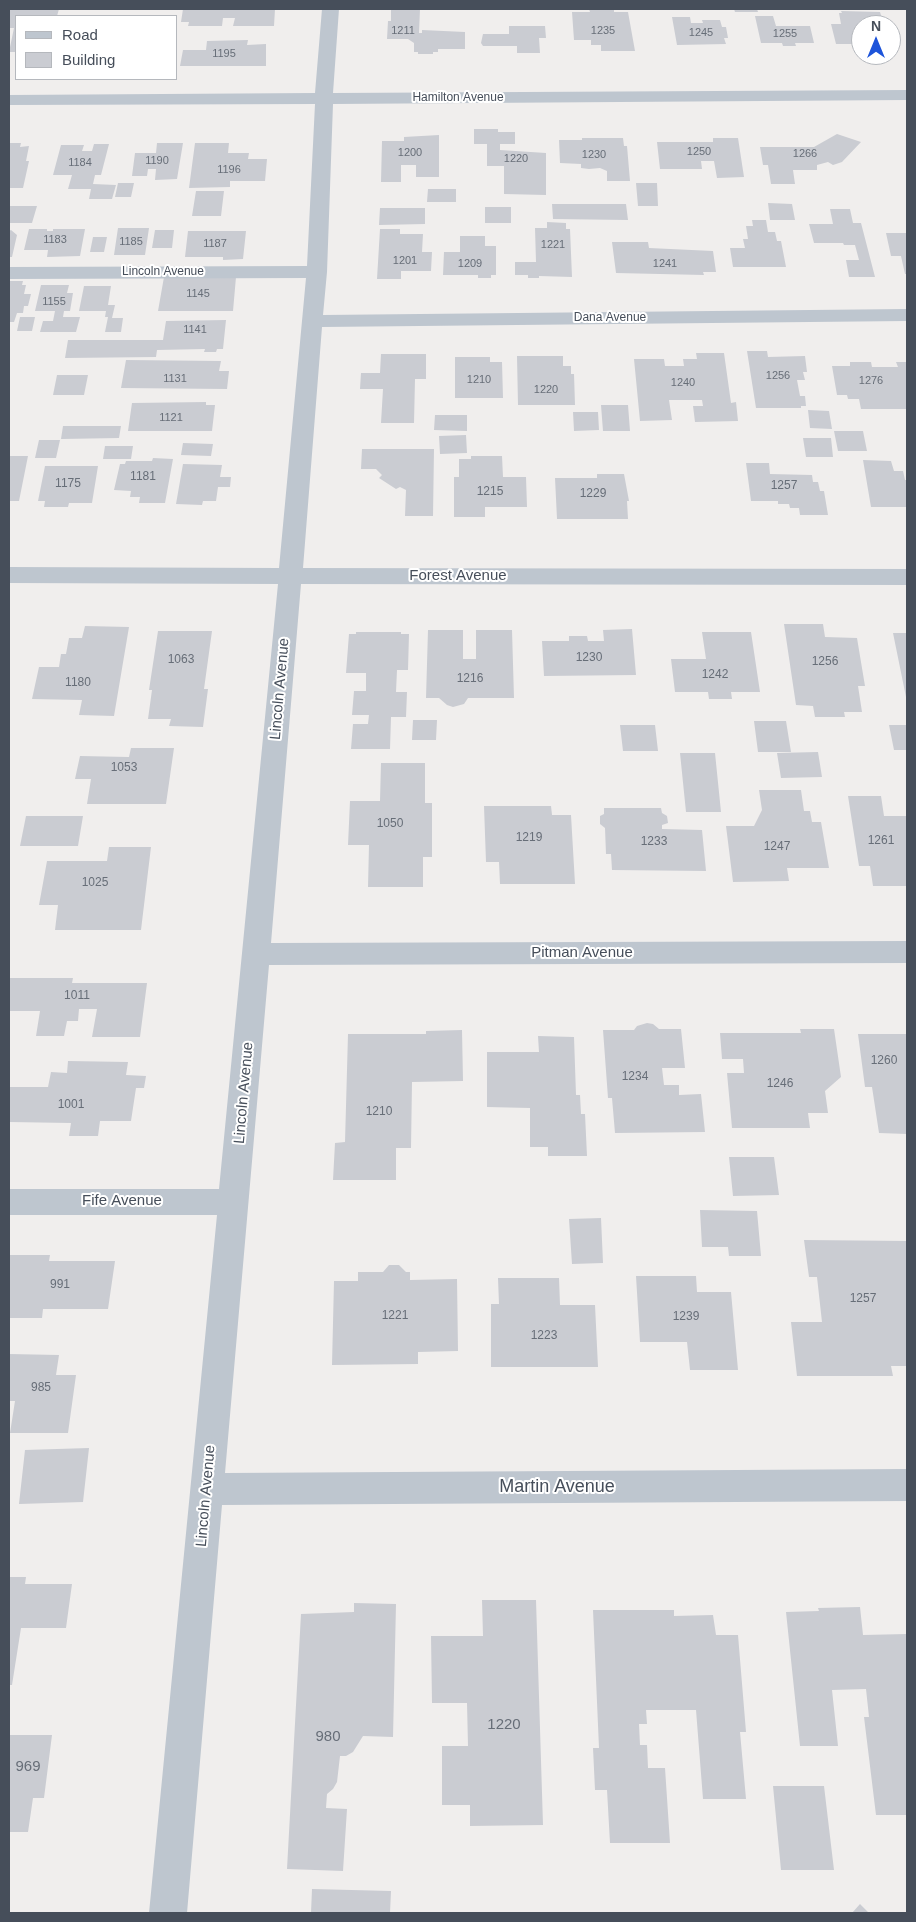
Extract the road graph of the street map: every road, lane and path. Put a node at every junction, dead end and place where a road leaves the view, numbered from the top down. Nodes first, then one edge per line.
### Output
1 (330, 9) edge
2 (907, 95) edge
3 (324, 99) junction
4 (9, 100) edge
5 (316, 272) junction
6 (9, 273) edge
7 (907, 315) edge
8 (312, 320) junction
9 (9, 576) edge
10 (290, 576) junction
11 (907, 577) edge
12 (907, 952) edge
13 (256, 954) junction
14 (9, 1202) edge
15 (234, 1202) junction
16 (907, 1485) edge
17 (206, 1489) junction
18 (168, 1913) edge

1 - 3 street, Lincoln Avenue
2 - 3 street, Hamilton Avenue
3 - 4 street, Hamilton Avenue
3 - 5 street, Lincoln Avenue
5 - 6 street, Lincoln Avenue
5 - 8 street, Lincoln Avenue
7 - 8 street, Dana Avenue
8 - 10 street, Lincoln Avenue
9 - 10 street, Forest Avenue
10 - 11 street, Forest Avenue
10 - 13 street, Lincoln Avenue
12 - 13 street, Pitman Avenue
13 - 15 street, Lincoln Avenue
14 - 15 street, Fife Avenue
15 - 17 street, Lincoln Avenue
16 - 17 street, Martin Avenue
17 - 18 street, Lincoln Avenue

